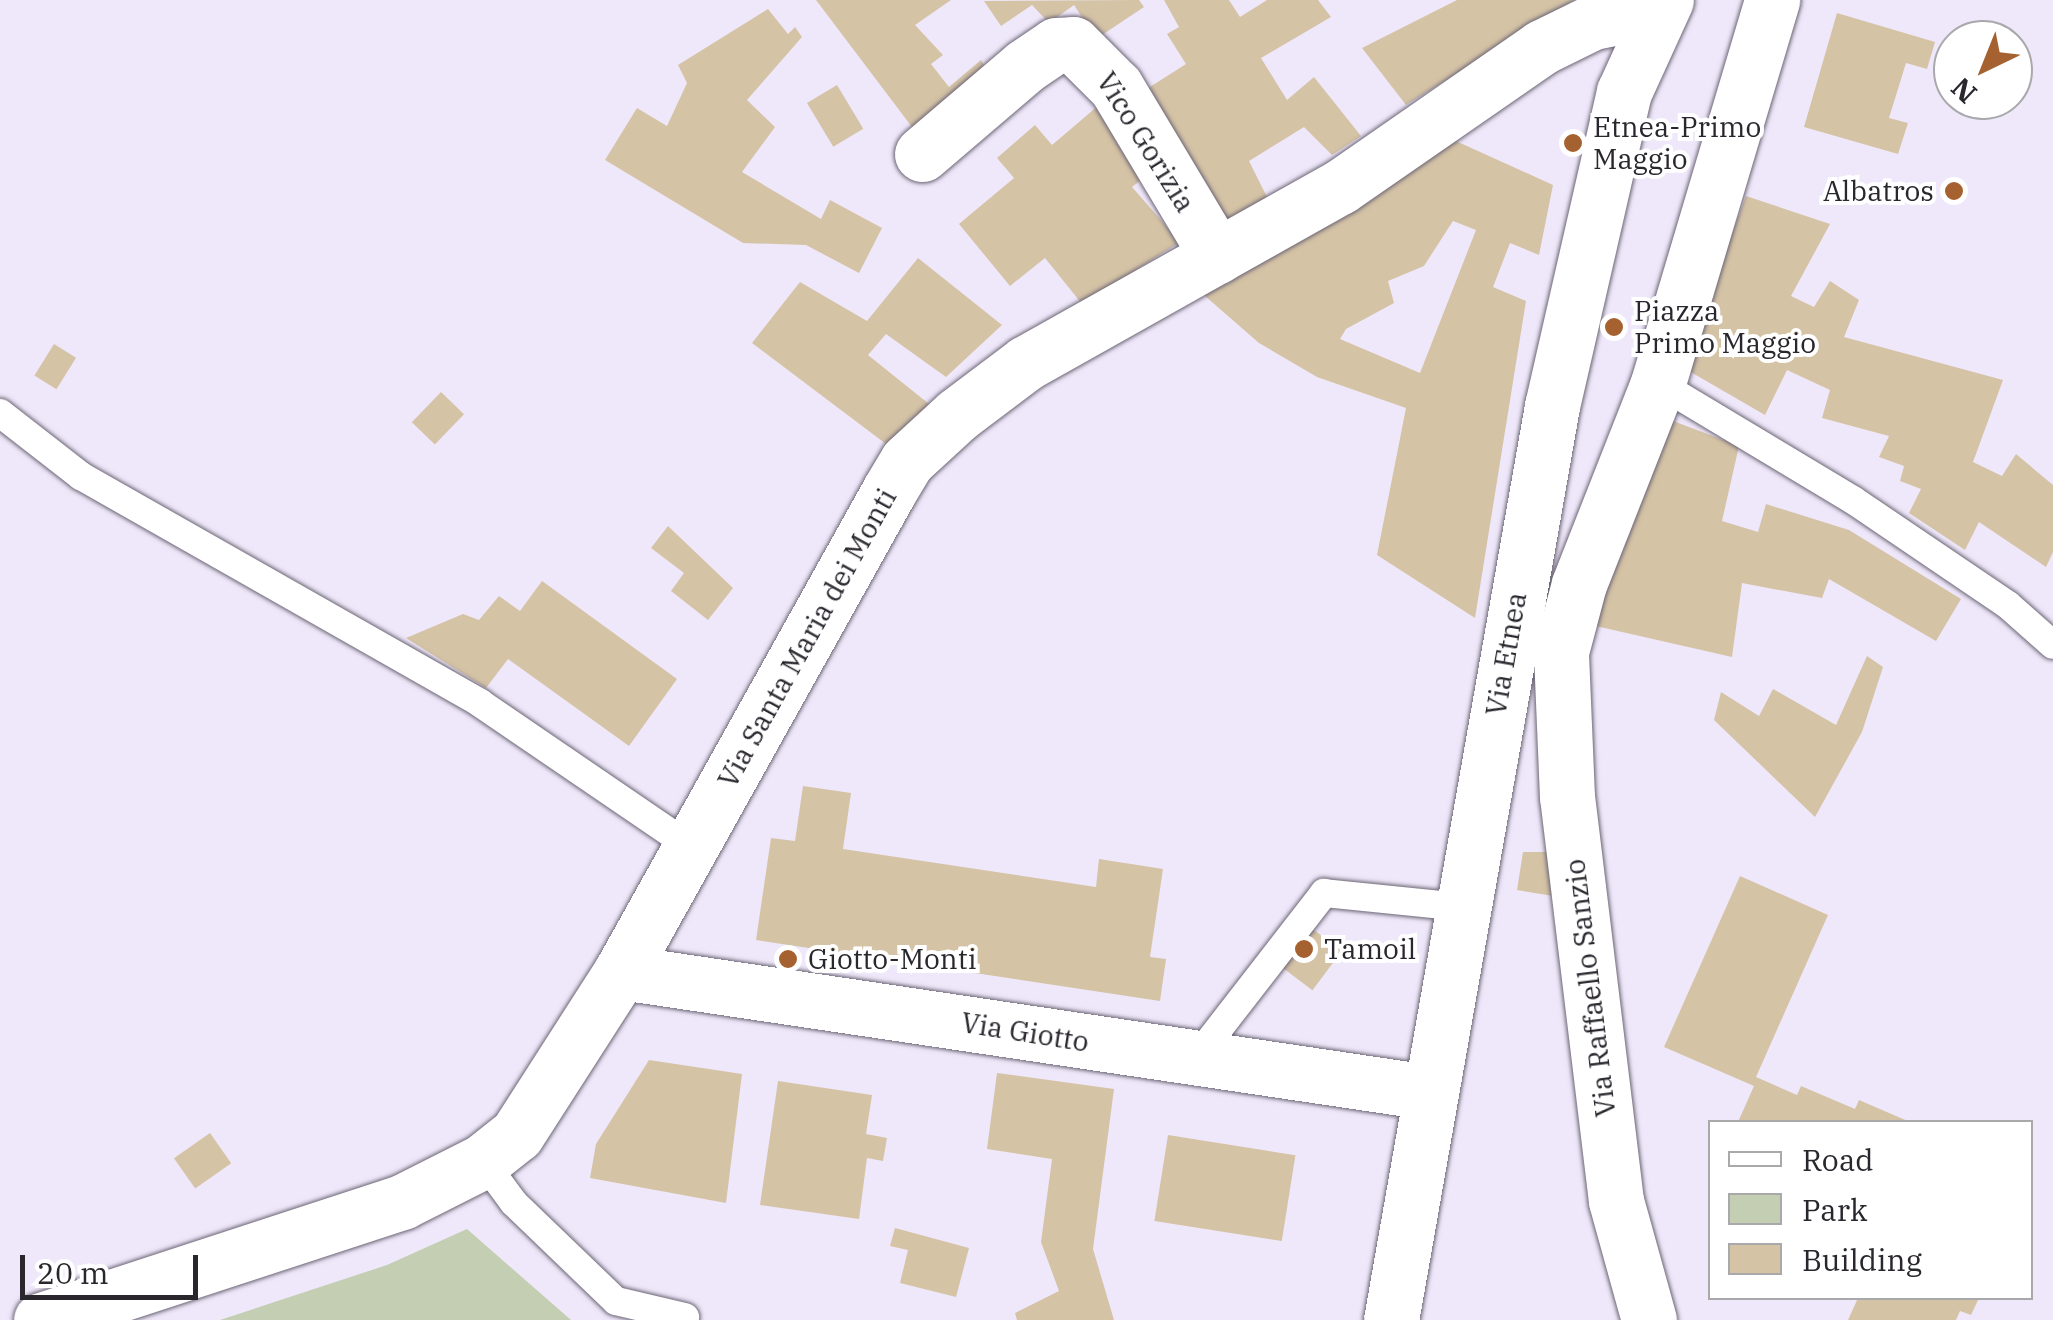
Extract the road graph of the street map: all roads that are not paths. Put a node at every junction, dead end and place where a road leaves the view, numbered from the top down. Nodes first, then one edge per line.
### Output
1 (1772, 0) edge
2 (1662, 5) edge
3 (922, 154) dead end
4 (1217, 256) junction
5 (1658, 383) junction
6 (0, 413) edge
7 (2053, 644) edge
8 (690, 846) junction
9 (1461, 907) junction
10 (621, 972) junction
11 (1196, 1058) junction
12 (1428, 1092) junction
13 (482, 1160) junction
14 (685, 1317) dead end
15 (41, 1320) edge
16 (1391, 1320) edge
17 (1649, 1320) edge

1 - 5 street, Via Raffaello Sanzio
2 - 4 street, Via Santa Maria dei Monti
2 - 9 street, Via Etnea
3 - 4 street, Vico Gorizia
4 - 8 street, Via Santa Maria dei Monti
5 - 7 lane
5 - 17 street, Via Raffaello Sanzio
6 - 8 lane
8 - 10 street, Via Santa Maria dei Monti
9 - 11 lane
9 - 12 street, Via Etnea
10 - 11 street, Via Giotto
10 - 13 street, Via Santa Maria dei Monti
11 - 12 street, Via Giotto
12 - 16 street, Via Etnea
13 - 14 lane
13 - 15 street, Via Santa Maria dei Monti

